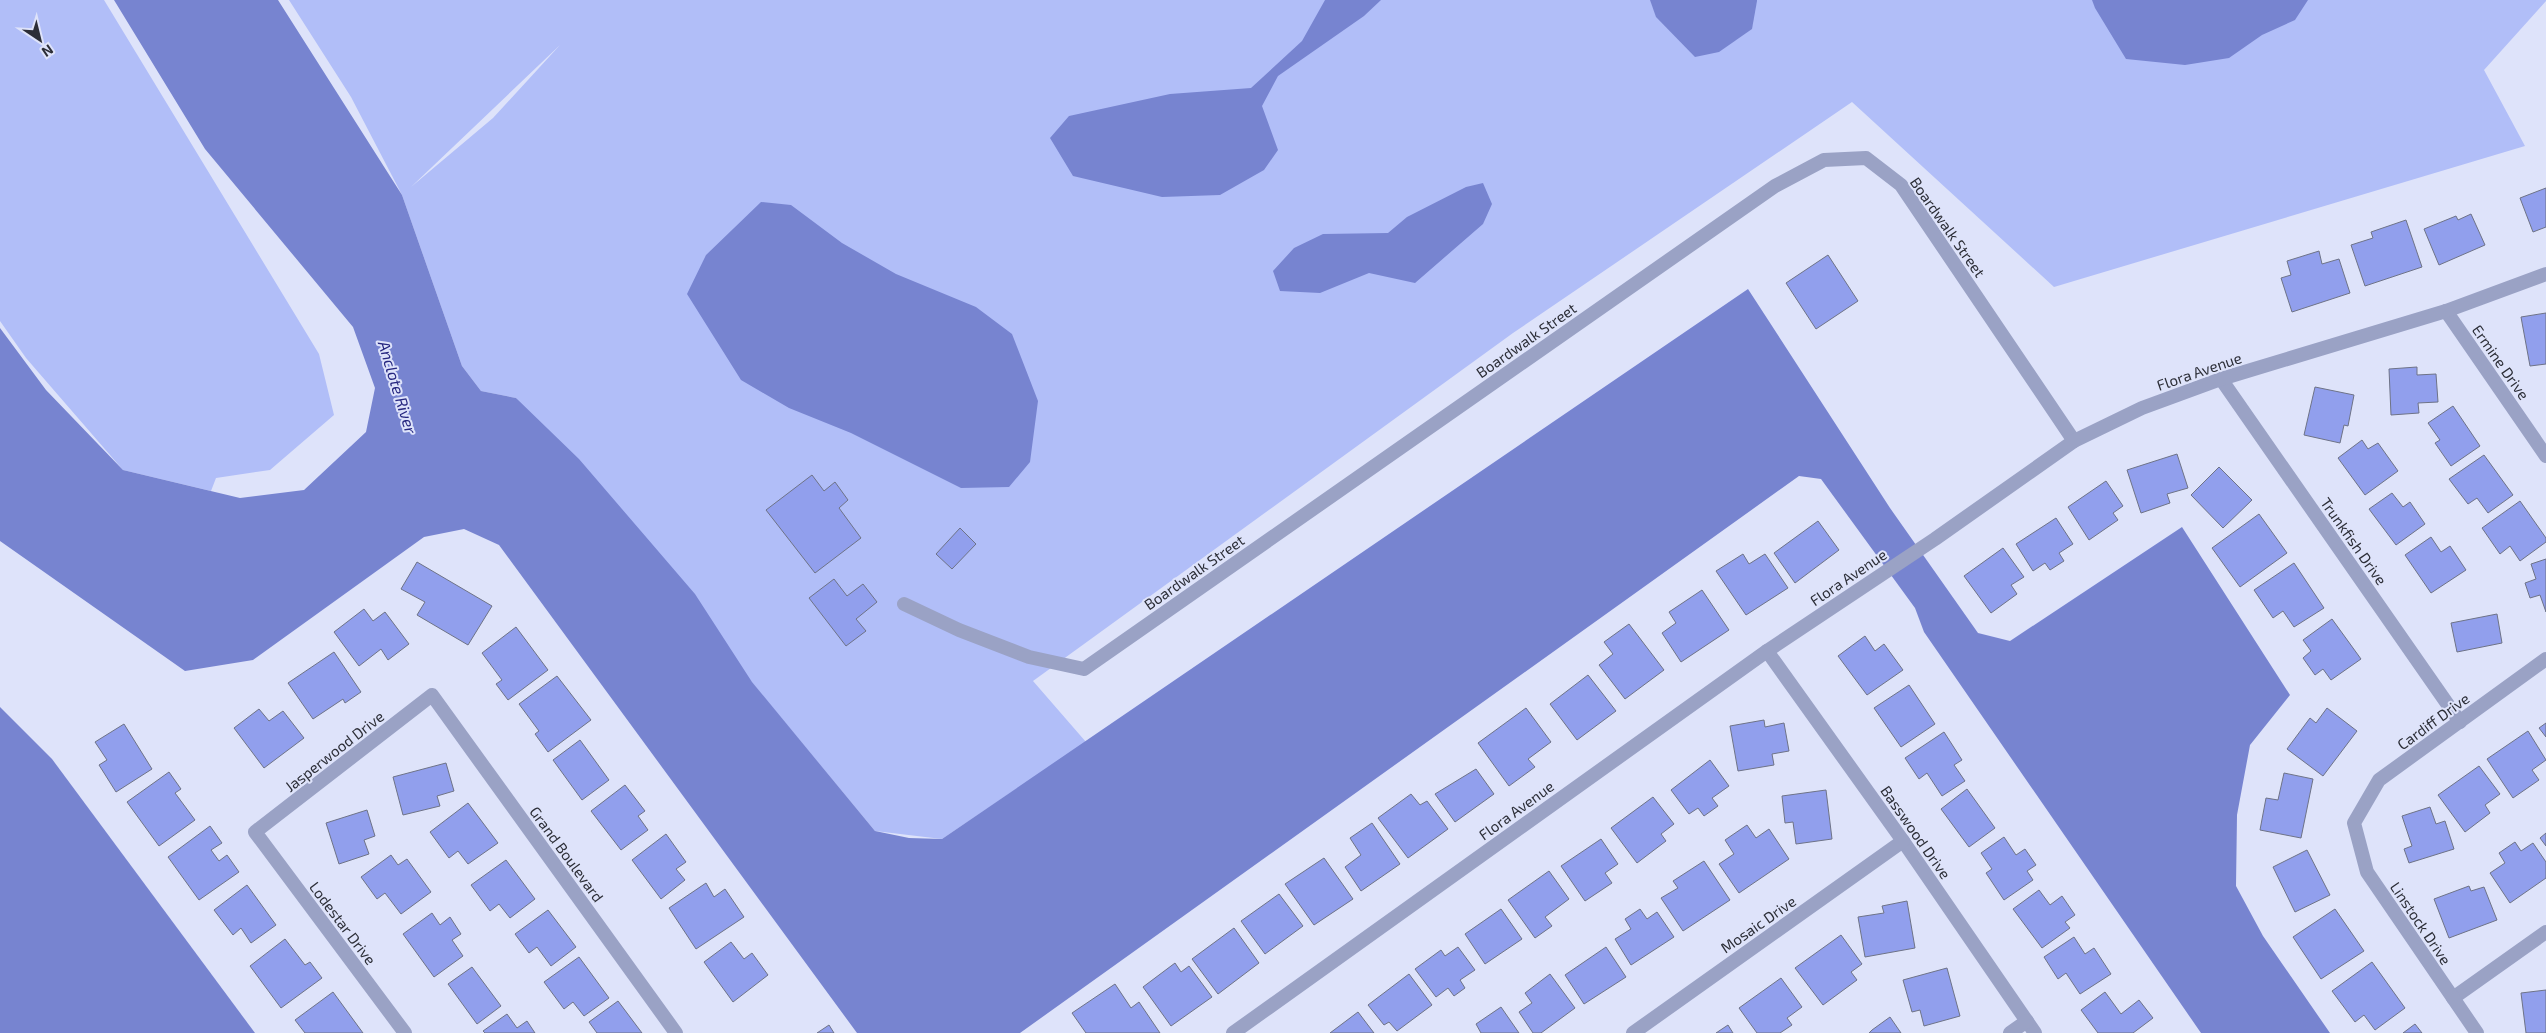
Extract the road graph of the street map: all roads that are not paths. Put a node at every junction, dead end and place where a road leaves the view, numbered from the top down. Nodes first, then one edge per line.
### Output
1 (2546, 274) edge
2 (2446, 311) junction
3 (2221, 379) junction
4 (2074, 441) junction
5 (2546, 456) edge
6 (904, 604) dead end
7 (1767, 651) junction
8 (2546, 660) edge
9 (432, 695) joint
10 (2460, 722) junction
11 (2354, 823) joint
12 (255, 832) joint
13 (1903, 841) junction
14 (2546, 932) edge
15 (2453, 998) junction
16 (2027, 1021) junction
17 (405, 1033) edge
18 (676, 1033) edge
19 (1233, 1033) edge
20 (1632, 1033) edge
21 (2010, 1033) edge
22 (2035, 1033) edge
23 (2477, 1033) edge

1 - 2 street, Flora Avenue
2 - 3 street, Flora Avenue
2 - 5 street, Ermine Drive
3 - 4 street, Flora Avenue
3 - 10 street, Trunkfish Drive
4 - 6 street, Boardwalk Street
4 - 7 street, Flora Avenue
7 - 13 street, Basswood Drive
7 - 19 street, Flora Avenue
8 - 10 street, Cardiff Drive
9 - 12 street, Jasperwood Drive
9 - 18 street, Grand Boulevard
10 - 11 street, Cardiff Drive
11 - 15 street, Linstock Drive
12 - 17 street, Lodestar Drive
13 - 16 street, Basswood Drive
13 - 20 street, Mosaic Drive
14 - 15 street
15 - 23 street, Linstock Drive
16 - 21 street
16 - 22 street, Basswood Drive

